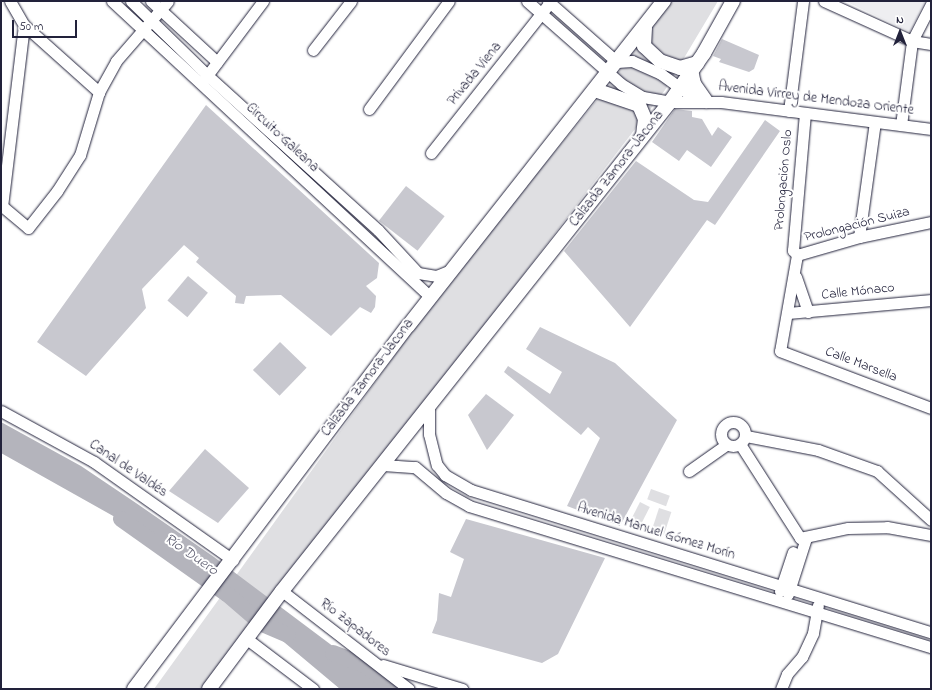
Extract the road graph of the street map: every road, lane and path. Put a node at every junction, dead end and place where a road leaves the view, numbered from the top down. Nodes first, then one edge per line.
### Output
1 (10, 1) edge
2 (112, 1) edge
3 (132, 1) edge
4 (151, 1) edge
5 (168, 1) edge
6 (263, 1) edge
7 (351, 1) edge
8 (449, 1) edge
9 (527, 1) edge
10 (664, 1) edge
11 (734, 1) edge
12 (803, 1) edge
13 (824, 1) edge
14 (550, 2) edge
15 (931, 4) edge
16 (161, 10) junction
17 (542, 14) junction
18 (152, 20) junction
19 (24, 25) junction
20 (645, 28) junction
21 (143, 30) junction
22 (912, 41) junction
23 (931, 44) edge
24 (313, 50) dead end
25 (218, 60) junction
26 (694, 66) junction
27 (614, 67) junction
28 (204, 80) junction
29 (679, 87) junction
30 (595, 90) junction
31 (99, 92) junction
32 (701, 101) junction
33 (670, 102) junction
34 (369, 109) dead end
35 (789, 111) junction
36 (805, 113) junction
37 (875, 122) junction
38 (901, 125) junction
39 (931, 128) edge
40 (643, 135) junction
41 (431, 153) dead end
42 (931, 222) edge
43 (378, 230) junction
44 (859, 237) junction
45 (370, 239) junction
46 (795, 253) junction
47 (454, 269) junction
48 (795, 274) junction
49 (430, 297) junction
50 (931, 300) edge
51 (808, 312) junction
52 (788, 313) junction
53 (780, 350) joint
54 (429, 406) junction
55 (931, 408) edge
56 (1, 411) edge
57 (743, 440) junction
58 (726, 445) junction
59 (383, 465) junction
60 (689, 471) dead end
61 (931, 520) edge
62 (931, 535) edge
63 (803, 538) junction
64 (231, 562) junction
65 (786, 587) junction
66 (280, 594) junction
67 (817, 598) junction
68 (781, 601) junction
69 (812, 611) junction
70 (931, 632) edge
71 (247, 639) junction
72 (931, 647) edge
73 (376, 663) junction
74 (134, 689) edge
75 (210, 689) edge
76 (313, 689) edge
77 (409, 689) edge
78 (462, 689) edge
79 (781, 689) edge

1 - 19 street
2 - 21 street, Circuito Galeana
3 - 18 street, Circuito Galeana
4 - 16 street
5 - 16 street
6 - 25 street
7 - 24 street
8 - 34 street
9 - 17 street
10 - 20 main road, Calzada Zamora-Jacona
11 - 26 main road, Calzada Zamora-Jacona
12 - 35 street, Prolongación Oslo
13 - 22 street
14 - 17 street, Privada Viena
14 - 27 street
15 - 22 street
16 - 18 street
16 - 25 street
17 - 27 street
17 - 41 street, Privada Viena
18 - 21 street
18 - 28 street, Circuito Galeana
19 - 31 street
19 - 31 street
20 - 26 main road
20 - 27 main road, Calzada Zamora-Jacona
21 - 28 street, Circuito Galeana
21 - 31 street
22 - 23 street
22 - 38 street
25 - 28 street
26 - 29 main road, Calzada Zamora-Jacona
26 - 32 main road
27 - 29 street, Avenida Virrey de Mendoza Oriente
27 - 30 main road, Calzada Zamora-Jacona
27 - 33 street, Avenida Virrey de Mendoza Oriente
28 - 43 street, Circuito Galeana
28 - 45 street, Circuito Galeana
29 - 32 street, Avenida Virrey de Mendoza Oriente
29 - 33 main road, Calzada Zamora-Jacona
30 - 40 main road
30 - 47 main road, Calzada Zamora-Jacona
32 - 33 street, Avenida Virrey de Mendoza Oriente
32 - 35 street, Avenida Virrey de Mendoza Oriente
33 - 40 main road, Calzada Zamora-Jacona
35 - 36 street, Avenida Virrey de Mendoza Oriente
36 - 37 street, Avenida Virrey de Mendoza Oriente
36 - 46 street, Prolongación Oslo
37 - 38 street, Avenida Virrey de Mendoza Oriente
37 - 44 street
38 - 39 street, Avenida Virrey de Mendoza Oriente
40 - 54 main road, Calzada Zamora-Jacona
42 - 44 street, Prolongación Suiza
43 - 45 street
43 - 47 street, Circuito Galeana
44 - 46 street, Prolongación Suiza
45 - 49 street, Circuito Galeana
46 - 48 street, Prolongación Oslo
47 - 49 main road, Calzada Zamora-Jacona
48 - 51 street, Prolongación Oslo
48 - 52 street, Prolongación Oslo
49 - 64 main road, Calzada Zamora-Jacona
50 - 51 street, Calle Mónaco
51 - 52 street, Calle Mónaco
52 - 53 street, Prolongación Oslo
53 - 55 street, Calle Marsella
54 - 59 main road, Calzada Zamora-Jacona
54 - 65 street, Avenida Manuel Gómez Morín
56 - 64 street, Canal de Valdés
57 - 58 street
57 - 58 street
57 - 61 street
57 - 63 street
58 - 60 street
59 - 66 main road, Calzada Zamora-Jacona
59 - 68 street
62 - 63 street
63 - 65 street
64 - 74 main road, Calzada Zamora-Jacona
65 - 67 street, Avenida Manuel Gómez Morín
65 - 68 street
66 - 71 main road, Calzada Zamora-Jacona
66 - 73 street, Río Zapadores
67 - 69 street
67 - 70 street, Avenida Manuel Gómez Morín
68 - 69 street
69 - 72 street
69 - 79 street
71 - 75 main road, Calzada Zamora-Jacona
71 - 76 street
73 - 77 street, Río Zapadores
73 - 78 street

